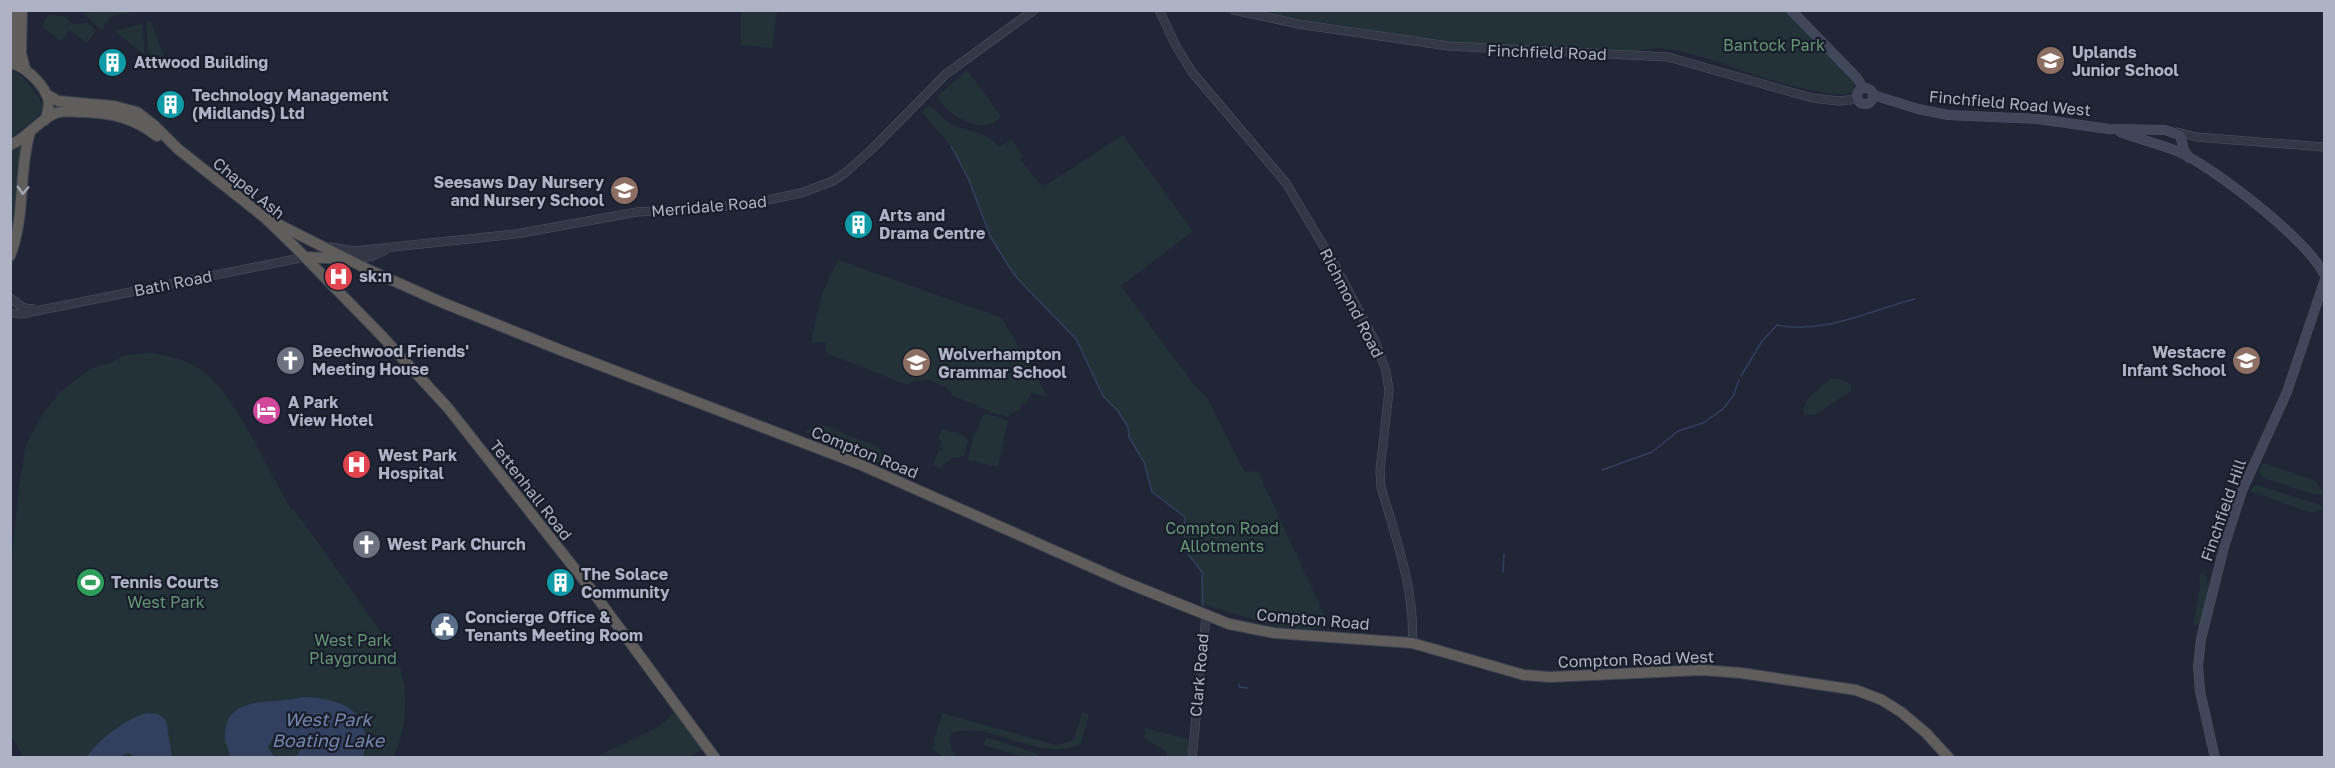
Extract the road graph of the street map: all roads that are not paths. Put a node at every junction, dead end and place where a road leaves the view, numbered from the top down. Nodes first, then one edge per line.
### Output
1 (16, 10) edge
2 (22, 10) edge
3 (1034, 10) edge
4 (1159, 10) edge
5 (1234, 10) edge
6 (1791, 10) edge
7 (17, 66) edge
8 (1863, 88) junction
9 (46, 94) junction
10 (1873, 96) junction
11 (1858, 99) junction
12 (45, 120) junction
13 (2109, 129) junction
14 (2157, 130) junction
15 (30, 132) junction
16 (2176, 132) junction
17 (2196, 137) junction
18 (10, 145) edge
19 (173, 145) junction
20 (2158, 145) junction
21 (2181, 147) junction
22 (2325, 147) edge
23 (264, 217) junction
24 (317, 244) junction
25 (391, 248) junction
26 (12, 252) edge
27 (305, 257) junction
28 (350, 260) junction
29 (10, 261) edge
30 (2325, 274) edge
31 (2325, 282) edge
32 (10, 298) edge
33 (42, 309) junction
34 (10, 313) edge
35 (1206, 615) junction
36 (1412, 643) junction
37 (715, 758) edge
38 (1192, 758) edge
39 (1949, 758) edge
40 (2215, 758) edge

1 - 7 highway
2 - 7 highway
3 - 25 street, Merridale Road
4 - 36 street, Richmond Road
5 - 11 street, Finchfield Road
6 - 8 main road
7 - 9 highway
8 - 10 main road
8 - 11 main road
9 - 12 highway
9 - 19 highway
10 - 11 main road
10 - 13 main road, Finchfield Road West
12 - 15 highway
12 - 19 highway
13 - 14 main road, Finchfield Road West
13 - 20 main road, Finchfield Road West
14 - 16 main road, Finchfield Road West
14 - 20 main road
15 - 18 highway
15 -> 26 highway
16 - 17 street
16 - 21 main road
17 - 21 street
17 - 22 street
19 - 23 highway, Chapel Ash
20 - 21 main road, Finchfield Road West
21 - 30 main road
23 - 24 highway, Compton Road
23 - 27 highway, Chapel Ash
24 - 25 street, Merridale Road
24 - 28 highway, Compton Road
25 - 28 street, Merridale Road
26 - 29 street
27 - 28 highway
27 - 33 street, Bath Road
27 - 37 highway, Tettenhall Road
28 - 35 highway, Compton Road
31 - 40 main road, Finchfield Hill
32 - 33 street, Bath Road
33 - 34 street, Bath Road
35 - 36 highway, Compton Road
35 - 38 street, Clark Road
36 - 39 highway, Compton Road West

